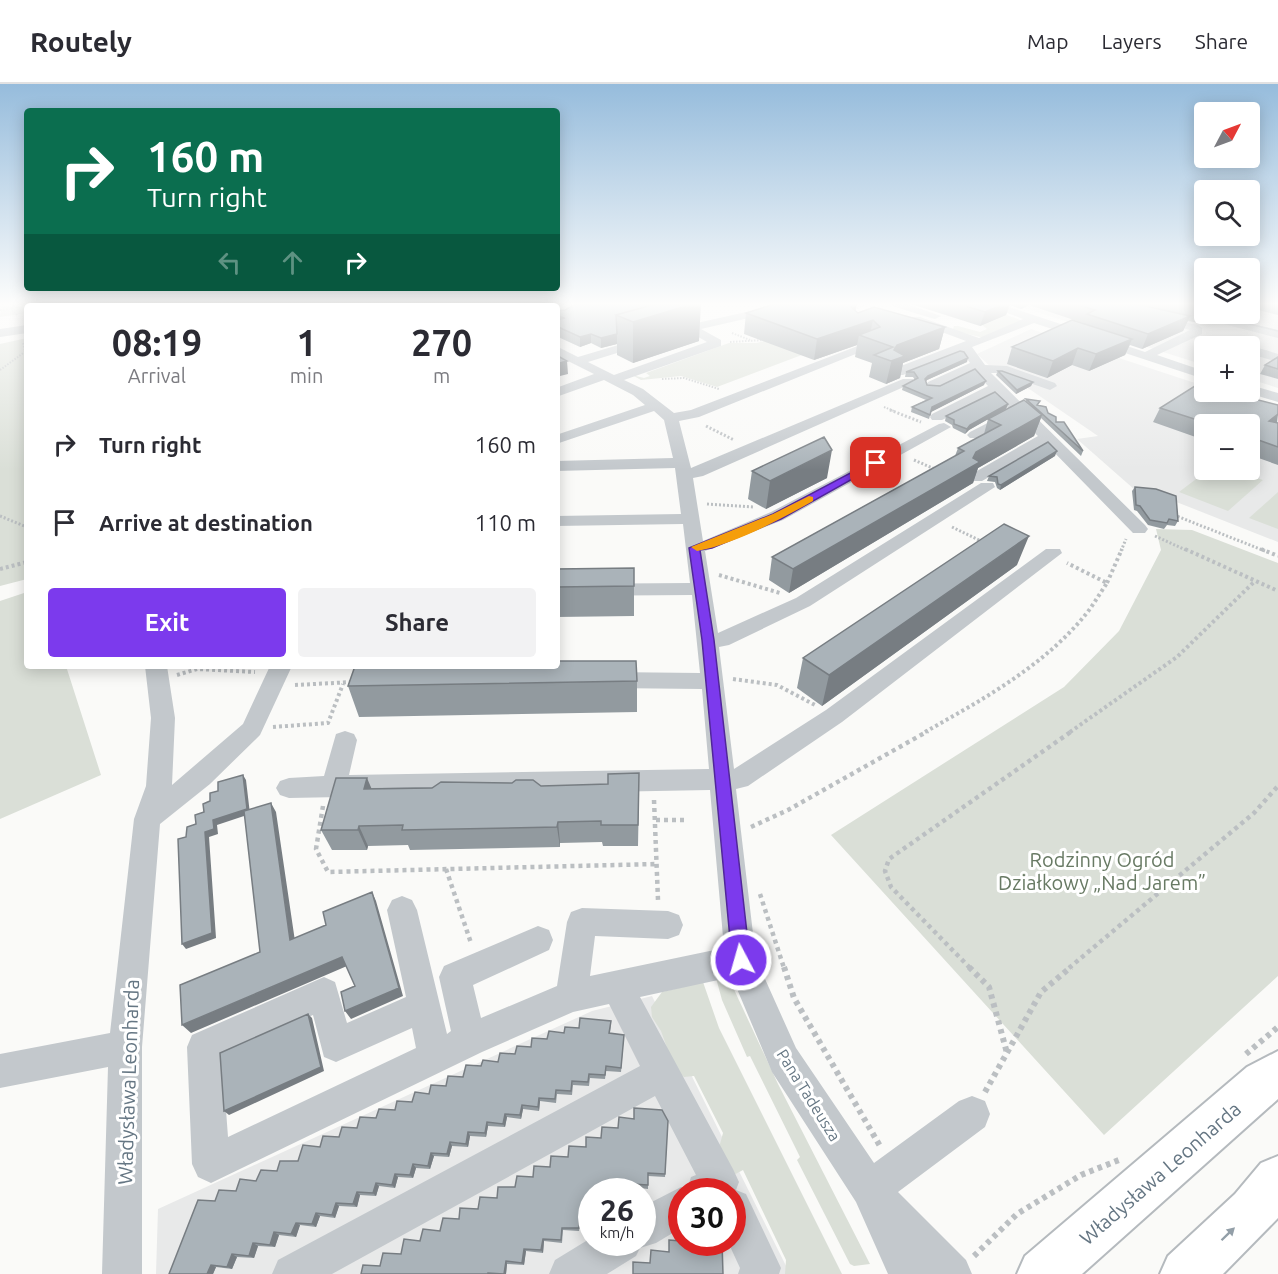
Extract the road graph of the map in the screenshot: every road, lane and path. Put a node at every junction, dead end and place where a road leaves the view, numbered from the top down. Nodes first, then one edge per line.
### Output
1 (16, 359) edge
2 (572, 359) edge
3 (668, 359) edge
4 (837, 359) edge
5 (938, 359) edge
6 (977, 359) edge
7 (1154, 359) edge
8 (978, 367) junction
9 (0, 370) edge
10 (1194, 372) edge
11 (609, 377) junction
12 (667, 379) dead end
13 (933, 385) edge
14 (1050, 386) dead end
15 (995, 388) junction
16 (560, 392) edge
17 (724, 392) dead end
18 (1260, 392) edge
19 (1278, 398) edge
20 (1019, 410) junction
21 (663, 412) junction
22 (705, 425) dead end
23 (717, 431) dead end
24 (975, 435) dead end
25 (1047, 437) junction
26 (560, 439) edge
27 (896, 452) junction
28 (560, 466) edge
29 (682, 468) junction
30 (939, 471) edge
31 (734, 506) dead end
32 (695, 511) junction
33 (1172, 514) edge
34 (0, 516) edge
35 (936, 519) junction
36 (560, 521) edge
37 (24, 526) edge
38 (1138, 529) junction
39 (984, 542) edge
40 (694, 548) junction
41 (1051, 554) joint
42 (1278, 556) edge
43 (24, 563) edge
44 (0, 569) edge
45 (705, 581) junction
46 (1255, 581) junction
47 (1107, 583) junction
48 (755, 584) dead end
49 (560, 590) edge
50 (1278, 591) edge
51 (714, 640) junction
52 (280, 669) edge
53 (158, 673) edge
54 (363, 680) edge
55 (590, 680) edge
56 (711, 681) junction
57 (343, 684) junction
58 (816, 706) dead end
59 (252, 729) junction
60 (345, 740) dead end
61 (731, 779) junction
62 (1278, 786) edge
63 (289, 788) dead end
64 (654, 789) dead end
65 (329, 791) junction
66 (147, 819) junction
67 (656, 820) junction
68 (684, 820) dead end
69 (747, 828) junction
70 (749, 838) dead end
71 (657, 864) junction
72 (446, 869) junction
73 (759, 889) dead end
74 (402, 910) dead end
75 (663, 925) joint
76 (538, 940) dead end
77 (741, 960) junction
78 (478, 967) junction
79 (617, 986) junction
80 (572, 996) junction
81 (424, 1006) junction
82 (1278, 1027) edge
83 (470, 1040) junction
84 (125, 1047) junction
85 (1007, 1053) junction
86 (435, 1057) junction
87 (1260, 1066) edge
88 (0, 1071) edge
89 (662, 1073) junction
90 (972, 1114) joint
91 (1124, 1158) dead end
92 (713, 1178) edge
93 (1278, 1180) edge
94 (882, 1181) junction
95 (746, 1241) edge
96 (599, 1256) edge
97 (963, 1265) edge
98 (122, 1274) edge
99 (292, 1274) edge
100 (569, 1274) edge
101 (758, 1274) edge
102 (909, 1274) edge
103 (1043, 1274) edge
104 (1186, 1274) edge

1 - 9 path
2 - 11 street
3 - 11 street
4 - 21 street
5 - 29 street
6 - 8 street
7 - 10 street
8 - 13 street
8 - 14 street
8 - 15 street
11 - 16 street
11 - 21 street
12 - 17 path
15 - 20 street
15 - 27 street
18 - 19 street
20 - 24 street
20 - 25 street
21 - 26 street
21 - 29 street, Pana Tadeusza
22 - 23 path
25 - 35 street
25 - 38 street
27 - 30 path
27 - 40 street
28 - 29 street
29 - 32 street, Pana Tadeusza
31 - 32 path
32 - 36 street
32 - 40 street, Pana Tadeusza
33 - 42 path
34 - 37 path
35 - 39 path
35 - 51 street
38 - 46 path
38 - 47 path
40 - 45 street, Pana Tadeusza
41 - 47 path
41 - 61 street
43 - 44 path
45 - 48 path
45 - 49 street
45 - 51 street, Pana Tadeusza
46 - 50 path
46 - 85 path
47 - 69 path
51 - 56 street, Pana Tadeusza
51 - 58 path
52 - 53 path
52 - 57 path
52 - 59 street
53 - 66 street, Władysława Leonharda
54 - 57 path
55 - 56 street
56 - 61 street, Pana Tadeusza
57 - 59 path
59 - 66 street
60 - 65 street
61 - 65 street
61 - 69 path
61 - 77 street, Pana Tadeusza
62 - 85 path
63 - 65 street
64 - 67 path
65 - 72 path
66 - 84 street, Władysława Leonharda
67 - 68 path
67 - 71 path
69 - 70 path
71 - 72 path
71 - 75 path
72 - 78 path
73 - 94 path
74 - 81 street
75 - 80 street
76 - 78 street
77 - 79 street
77 - 94 street, Pana Tadeusza
78 - 83 street
79 - 80 street
79 - 89 street
80 - 83 street
81 - 86 street
81 - 86 street
82 - 87 path
83 - 86 street
84 - 88 street
84 - 98 street, Władysława Leonharda
85 - 90 path
87 - 103 main road, Władysława Leonharda
89 - 92 street
89 - 99 street
90 - 94 street
91 - 97 path
104 -> 93 main road
94 - 97 street, Pana Tadeusza
94 - 102 street, Pana Tadeusza
95 - 101 street
96 - 100 street

